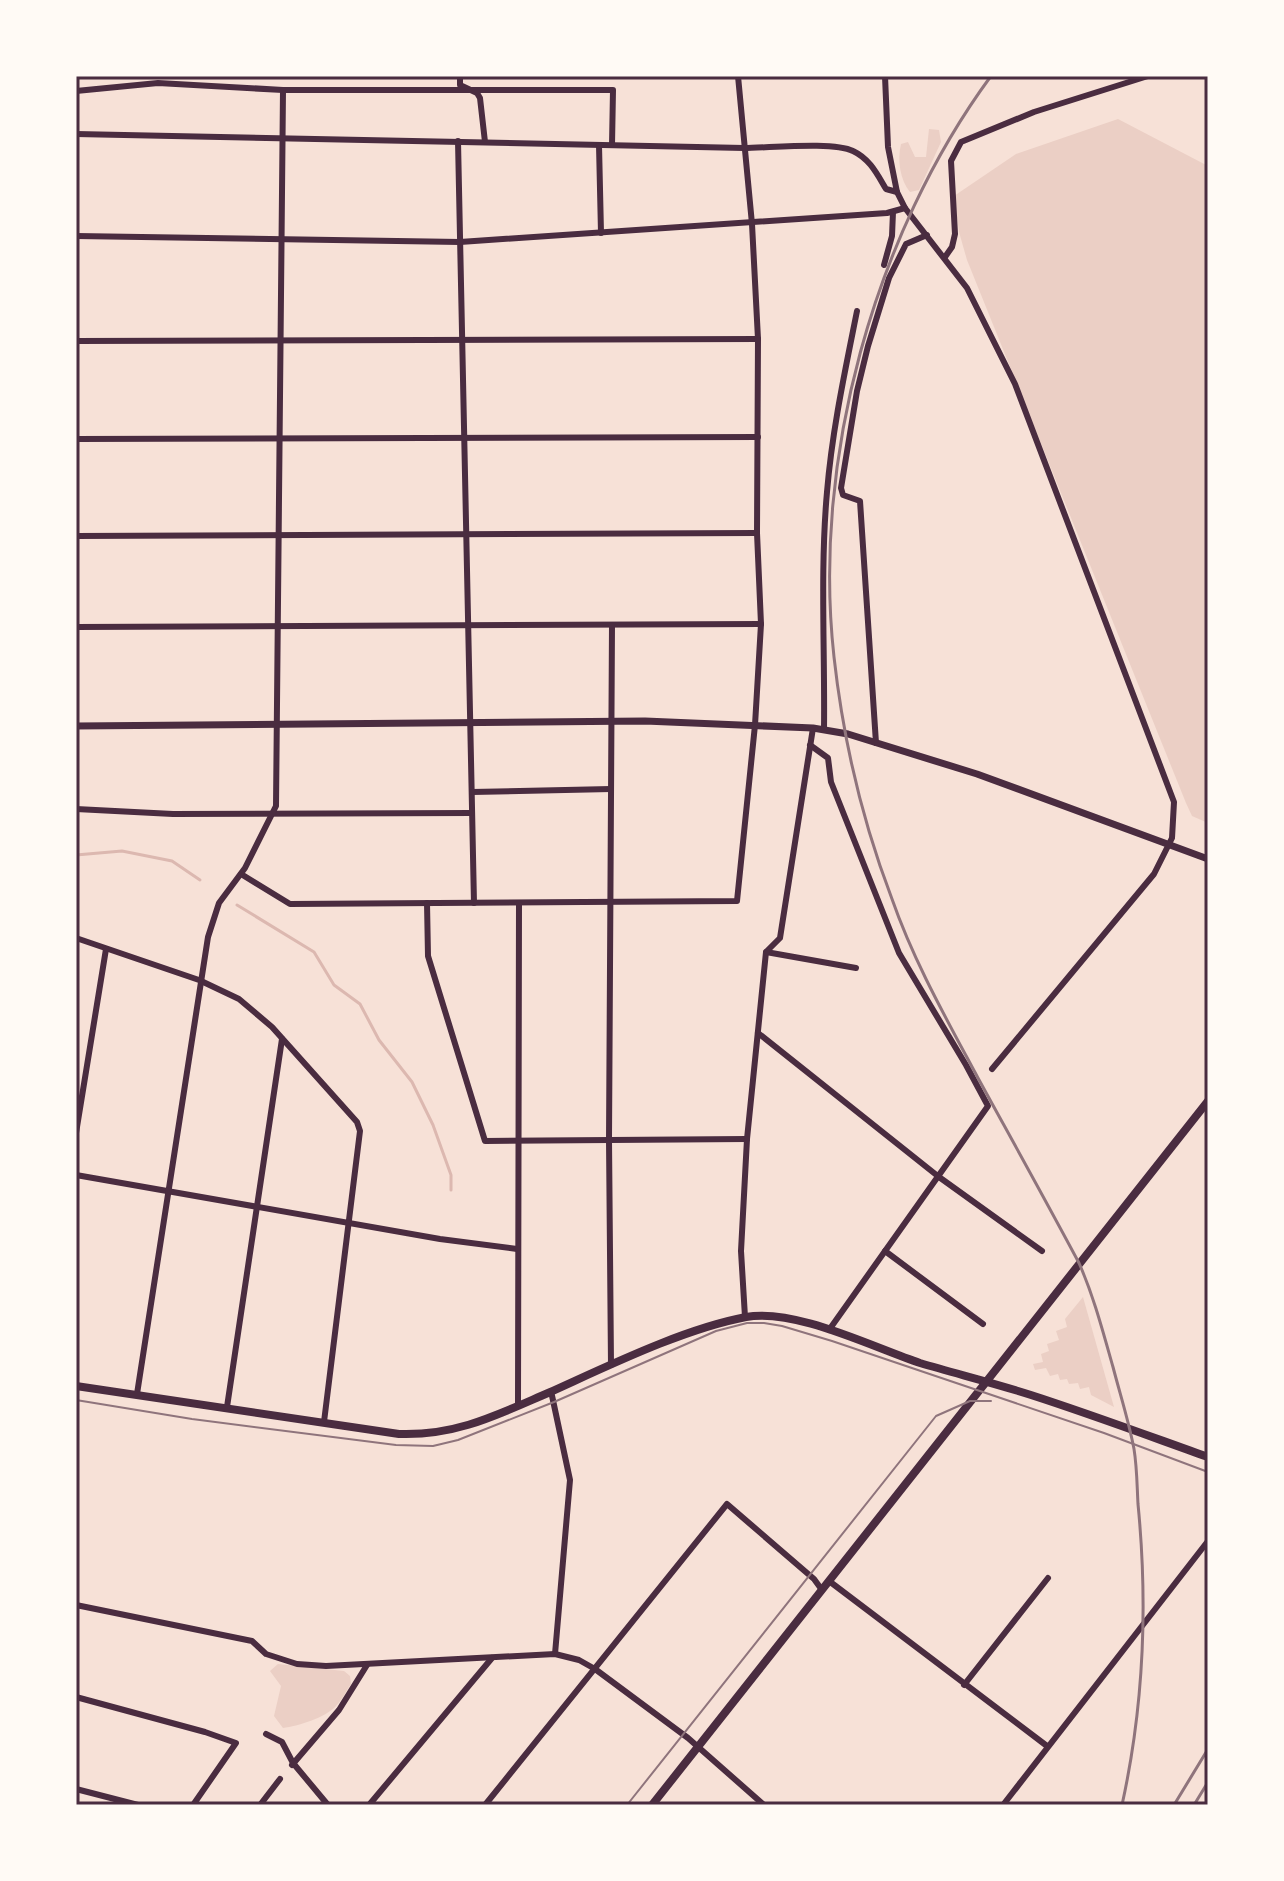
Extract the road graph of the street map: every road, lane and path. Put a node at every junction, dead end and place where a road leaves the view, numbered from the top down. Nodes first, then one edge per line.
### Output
1 (460, 76) edge
2 (738, 76) edge
3 (885, 76) edge
4 (1106, 76) edge
5 (1148, 76) edge
6 (1110, 87) junction
7 (283, 90) junction
8 (76, 91) edge
9 (468, 91) junction
10 (76, 134) edge
11 (284, 137) junction
12 (458, 141) junction
13 (485, 142) junction
14 (599, 145) junction
15 (612, 145) junction
16 (744, 148) junction
17 (897, 192) junction
18 (905, 208) junction
19 (893, 212) junction
20 (752, 224) junction
21 (601, 233) junction
22 (927, 235) junction
23 (76, 236) edge
24 (283, 239) junction
25 (460, 242) junction
26 (945, 257) junction
27 (884, 265) dead end
28 (857, 311) dead end
29 (758, 339) junction
30 (281, 340) junction
31 (462, 340) junction
32 (76, 341) edge
33 (464, 437) junction
34 (758, 437) junction
35 (280, 438) junction
36 (76, 439) edge
37 (757, 533) junction
38 (466, 534) junction
39 (279, 535) junction
40 (76, 536) edge
41 (761, 624) junction
42 (612, 625) junction
43 (278, 626) junction
44 (468, 626) junction
45 (76, 627) edge
46 (611, 721) junction
47 (470, 722) junction
48 (276, 723) junction
49 (755, 725) junction
50 (76, 726) edge
51 (813, 728) junction
52 (824, 730) junction
53 (876, 743) junction
54 (810, 745) junction
55 (611, 789) junction
56 (472, 792) junction
57 (76, 809) edge
58 (472, 813) junction
59 (273, 814) junction
60 (1170, 845) junction
61 (1208, 859) edge
62 (241, 874) junction
63 (611, 902) junction
64 (427, 903) junction
65 (474, 903) junction
66 (519, 903) junction
67 (76, 938) edge
68 (106, 949) junction
69 (766, 952) junction
70 (856, 968) dead end
71 (199, 980) junction
72 (758, 1033) junction
73 (282, 1039) junction
74 (992, 1069) dead end
75 (1208, 1101) edge
76 (76, 1133) edge
77 (747, 1139) junction
78 (609, 1140) junction
79 (518, 1141) junction
80 (76, 1175) edge
81 (939, 1177) junction
82 (167, 1191) junction
83 (257, 1207) junction
84 (348, 1223) junction
85 (517, 1249) junction
86 (885, 1251) junction
87 (1042, 1251) dead end
88 (745, 1317) junction
89 (983, 1324) dead end
90 (829, 1330) junction
91 (611, 1365) junction
92 (984, 1381) junction
93 (76, 1386) edge
94 (551, 1391) junction
95 (137, 1394) junction
96 (518, 1406) junction
97 (227, 1407) junction
98 (324, 1422) junction
99 (1208, 1457) edge
100 (1208, 1541) edge
101 (1048, 1578) dead end
102 (829, 1581) junction
103 (822, 1590) junction
104 (76, 1605) edge
105 (555, 1654) junction
106 (492, 1658) junction
107 (367, 1665) junction
108 (595, 1669) junction
109 (964, 1685) junction
110 (76, 1697) edge
111 (266, 1734) dead end
112 (1047, 1746) junction
113 (698, 1748) junction
114 (292, 1764) junction
115 (280, 1779) dead end
116 (76, 1789) edge
117 (138, 1805) edge
118 (193, 1805) edge
119 (260, 1805) edge
120 (328, 1805) edge
121 (369, 1805) edge
122 (485, 1805) edge
123 (652, 1805) edge
124 (764, 1805) edge
125 (1003, 1805) edge

1 - 9 street
2 - 16 street
3 - 17 street
4 - 6 street
5 - 6 street
6 - 26 street
7 - 8 street
7 - 9 street
7 - 11 street
9 - 13 street
9 - 15 street
10 - 11 street
11 - 12 street
11 - 24 street
12 - 13 street
12 - 25 street
13 - 14 street
14 - 15 street
14 - 21 street
15 - 16 street
16 - 17 street
16 - 20 street
17 - 18 street
18 - 19 street
18 - 22 street
19 - 20 street
19 - 27 street
20 - 21 street
20 - 29 street
21 - 25 street
22 - 26 street
22 - 53 street
23 - 24 street
24 - 25 street
24 - 30 street
25 - 31 street
26 - 60 street
28 - 52 street
29 - 31 street
29 - 34 street
30 - 31 street
30 - 32 street
30 - 35 street
31 - 33 street
33 - 34 street
33 - 35 street
33 - 38 street
34 - 37 street
35 - 36 street
35 - 39 street
37 - 38 street
37 - 41 street
38 - 39 street
38 - 44 street
39 - 40 street
39 - 43 street
41 - 42 street
41 - 49 street
42 - 44 street
42 - 46 street
43 - 44 street
43 - 45 street
43 - 48 street
44 - 47 street
46 - 47 street
46 - 49 street
46 - 55 street
47 - 48 street
47 - 56 street
48 - 50 street
48 - 59 street
49 - 51 street
49 - 63 street
51 - 52 street
51 - 54 street
52 - 53 street
53 - 60 street
54 - 69 street
54 - 81 street
55 - 56 street
55 - 63 street
56 - 58 street
57 - 59 street
58 - 59 street
58 - 65 street
59 - 62 street
60 - 61 street
60 - 74 street
62 - 64 street
62 - 71 street
63 - 66 street
63 - 78 street
64 - 65 street
64 - 79 street
65 - 66 street
66 - 79 street
67 - 68 street
68 - 71 street
68 - 76 street
69 - 70 street
69 - 72 street
71 - 73 street
71 - 82 street
72 - 77 street
72 - 81 street
73 - 83 street
73 - 84 street
75 - 92 main road
77 - 78 street
77 - 88 street
78 - 79 street
78 - 91 street
79 - 85 street
80 - 82 street
81 - 86 street
81 - 87 street
82 - 83 street
82 - 95 street
83 - 84 street
83 - 97 street
84 - 85 street
84 - 98 street
85 - 96 street
86 - 89 street
86 - 90 street
88 - 90 main road
88 - 91 main road
90 - 92 main road
91 - 94 main road
92 - 99 main road
92 - 102 main road
93 - 95 main road
94 - 96 main road
94 - 105 street
95 - 97 main road
96 - 98 main road
97 - 98 main road
100 - 112 street
101 - 109 street
102 - 103 main road
102 - 109 street
103 - 108 street
103 - 113 main road
104 - 107 street
105 - 106 street
105 - 108 street
106 - 107 street
106 - 121 street
107 - 114 street
108 - 113 street
108 - 122 street
109 - 112 street
110 - 118 street
111 - 114 street
112 - 125 street
113 - 123 main road
113 - 124 street
114 - 120 street
115 - 119 street
116 - 117 street

